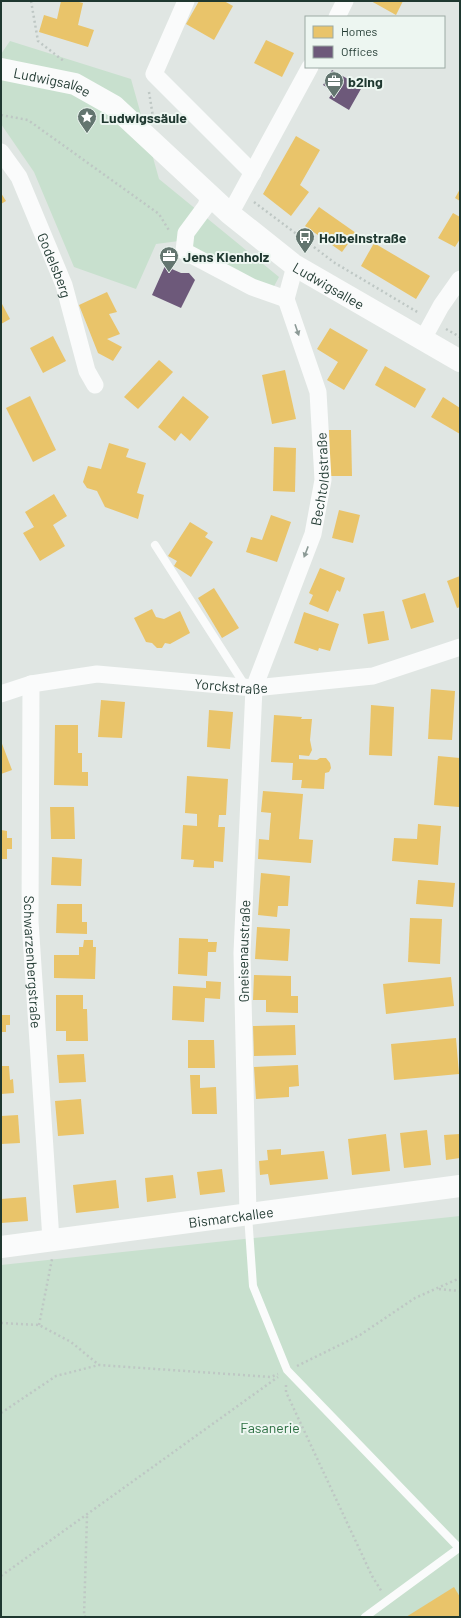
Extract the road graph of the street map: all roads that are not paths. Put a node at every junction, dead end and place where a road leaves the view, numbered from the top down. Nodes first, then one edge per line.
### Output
1 (186, 1) edge
2 (345, 1) edge
3 (338, 16) edge
4 (309, 68) edge
5 (1, 69) edge
6 (1, 152) edge
7 (253, 173) junction
8 (210, 194) junction
9 (230, 214) junction
10 (302, 258) junction
11 (460, 278) edge
12 (286, 299) junction
13 (423, 339) junction
14 (460, 361) edge
15 (95, 385) dead end
16 (155, 545) dead end
17 (460, 647) edge
18 (31, 684) junction
19 (250, 687) junction
20 (1, 694) edge
21 (460, 1186) edge
22 (248, 1215) junction
23 (1, 1247) edge
24 (52, 1247) junction
25 (365, 1617) edge

1 - 7 street
2 - 3 street
4 - 7 street
5 - 8 street, Ludwigsallee
6 - 15 street, Godelsberg
7 - 9 street
8 - 9 street, Ludwigsallee
8 - 12 street
9 - 10 street, Ludwigsallee
10 - 12 street
10 - 13 street, Ludwigsallee
11 - 13 street
12 -> 19 street, Bechtoldstraße
13 - 14 street, Ludwigsallee
16 - 19 lane
17 - 19 street, Yorckstraße
18 - 19 street, Yorckstraße
18 - 20 street, Yorckstraße
18 - 24 street, Schwarzenbergstraße
19 - 22 street, Gneisenaustraße
21 - 22 street, Bismarckallee
22 - 24 street, Bismarckallee
22 - 25 lane
23 - 24 street, Bismarckallee

